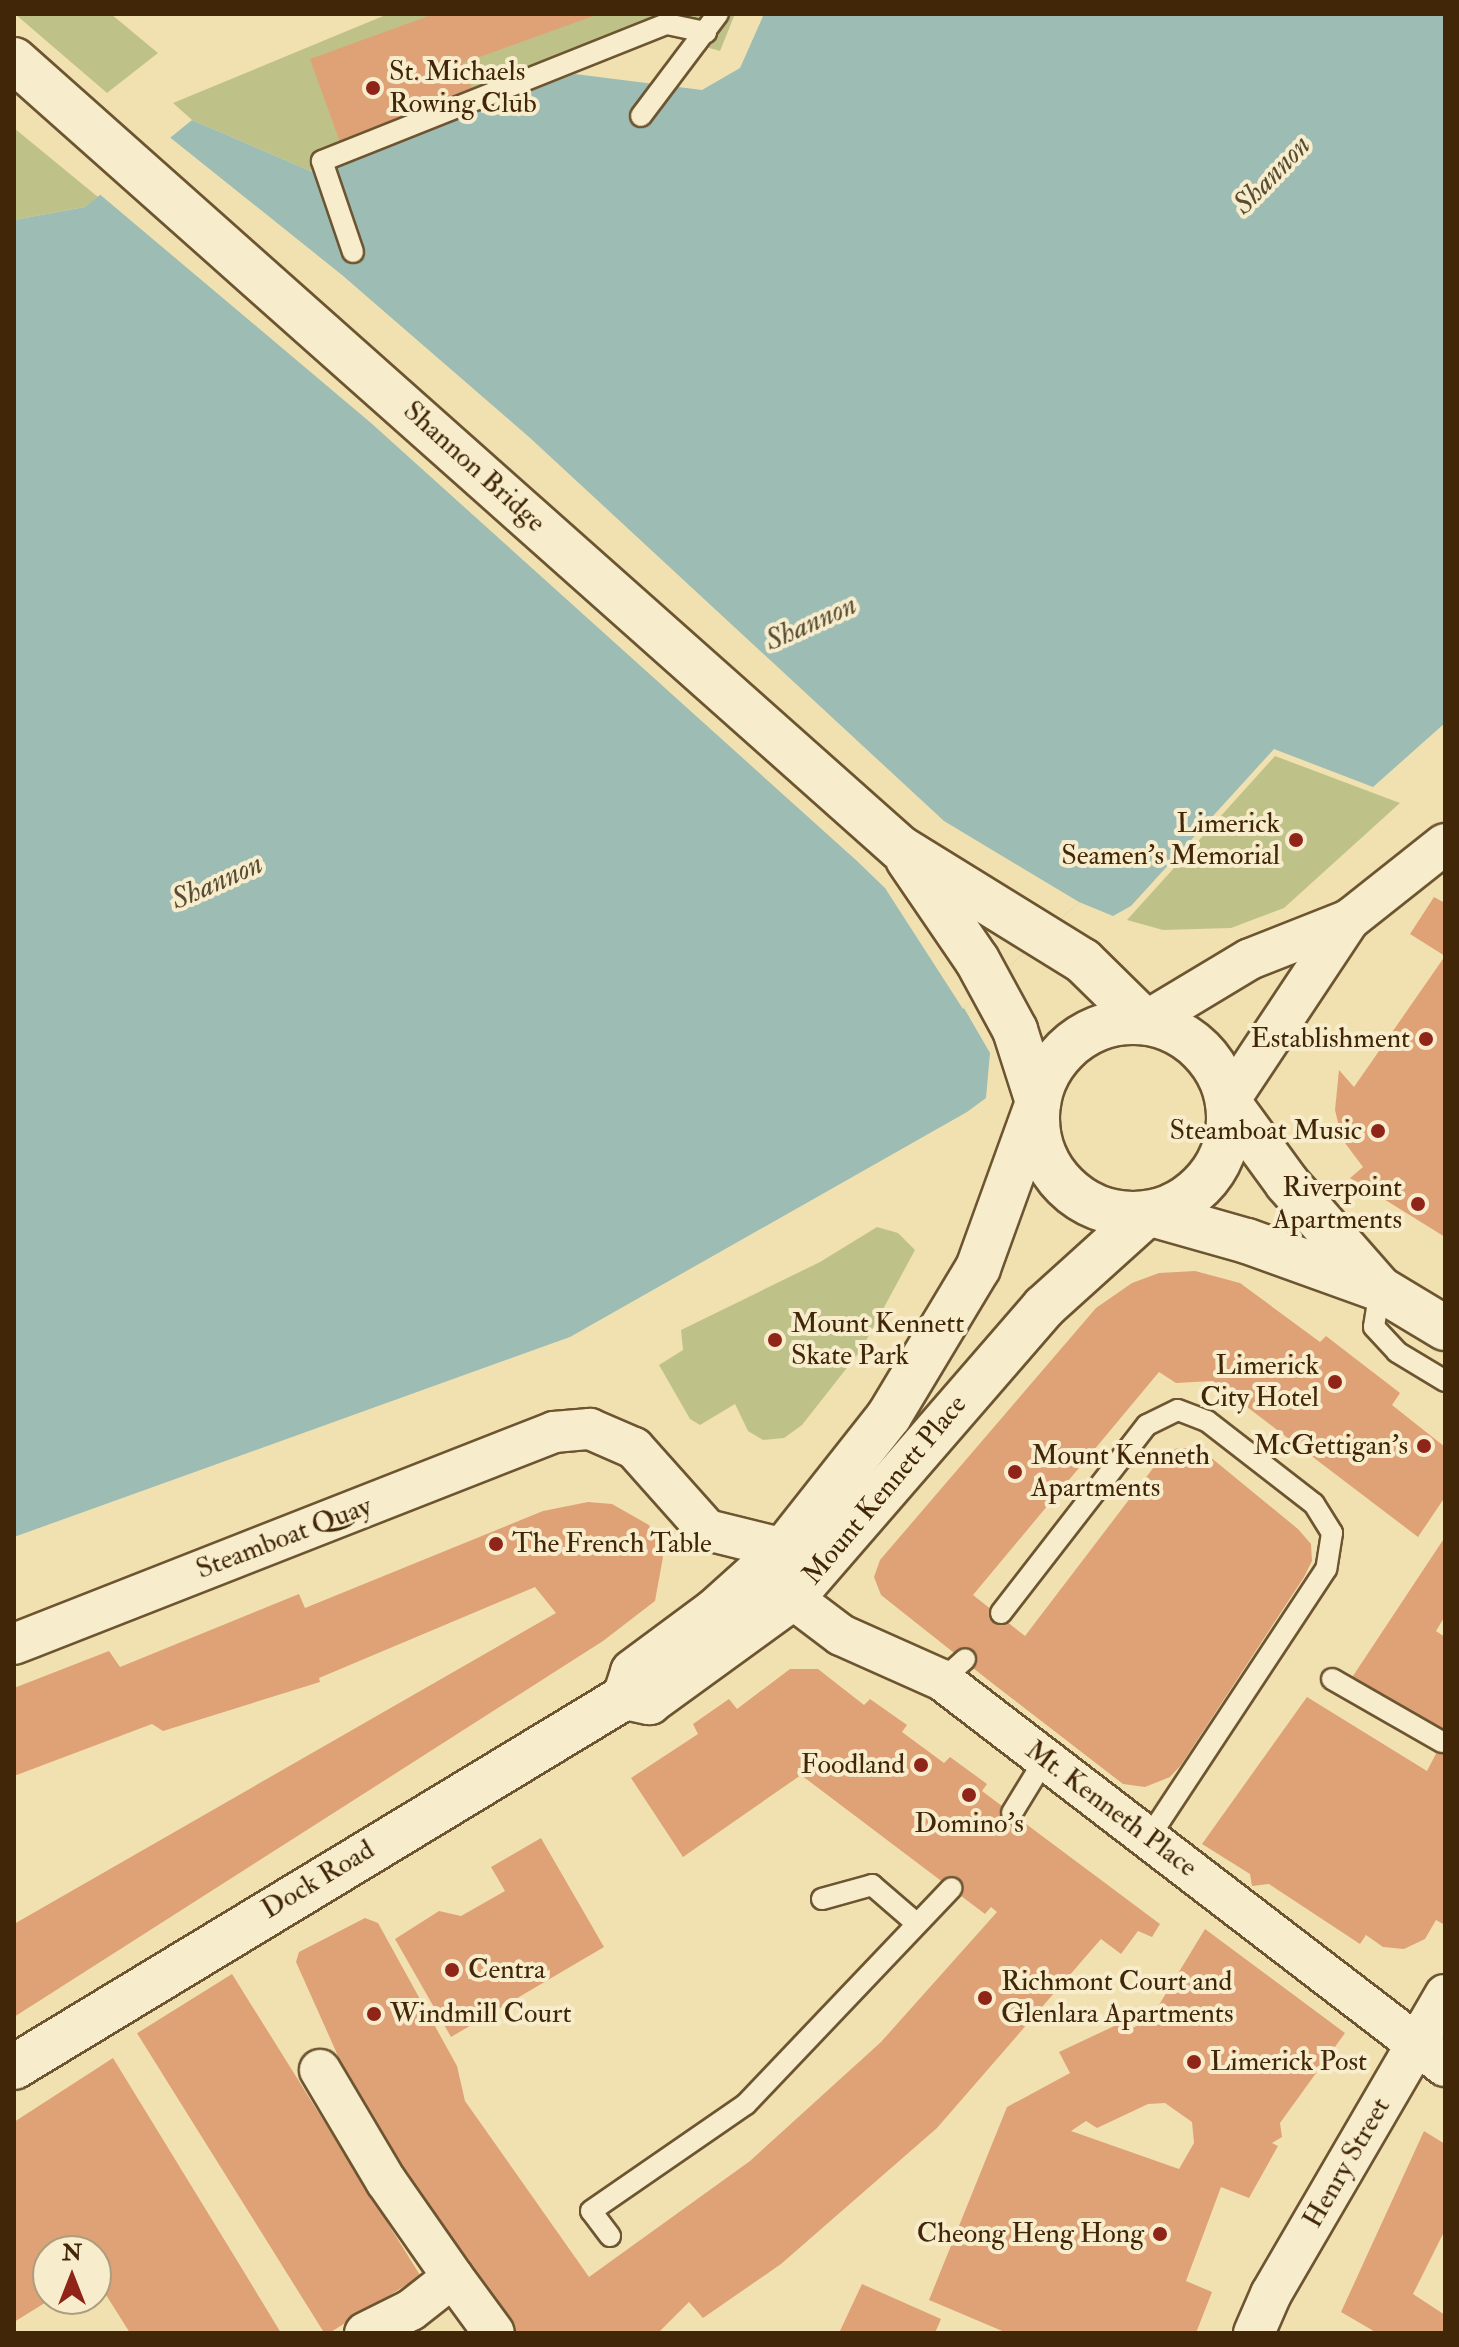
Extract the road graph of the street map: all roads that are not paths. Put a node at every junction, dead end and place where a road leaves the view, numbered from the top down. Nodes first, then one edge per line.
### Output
1 (718, 14) edge
2 (706, 32) junction
3 (14, 60) edge
4 (641, 116) dead end
5 (353, 252) dead end
6 (1445, 844) edge
7 (900, 848) junction
8 (1349, 920) junction
9 (1145, 1022) junction
10 (1038, 1102) junction
11 (1228, 1102) junction
12 (1148, 1213) junction
13 (1380, 1289) junction
14 (1445, 1328) edge
15 (1445, 1381) edge
16 (784, 1549) junction
17 (792, 1598) junction
18 (1001, 1613) dead end
19 (14, 1644) edge
20 (1332, 1679) dead end
21 (625, 1697) junction
22 (1442, 1742) dead end
23 (1045, 1759) junction
24 (1012, 1813) dead end
25 (1149, 1837) junction
26 (952, 1888) dead end
27 (822, 1899) dead end
28 (916, 1923) junction
29 (1445, 1995) edge
30 (1430, 2054) edge
31 (14, 2067) edge
32 (320, 2070) dead end
33 (610, 2236) dead end
34 (453, 2277) junction
35 (365, 2333) edge
36 (494, 2333) edge
37 (1254, 2333) edge

1 - 2 lane
2 - 4 lane
2 - 5 lane
3 - 7 main road, Shannon Bridge
6 - 8 street
7 - 9 main road
7 - 10 main road
8 - 9 street
8 - 11 street
9 - 10 main road
9 - 11 main road
10 - 12 main road
10 - 16 main road, Mount Kennett Place
11 - 12 main road
11 - 13 main road
12 - 13 main road
12 - 17 main road, Mount Kennett Place
13 - 14 main road
13 - 15 lane
16 - 19 street, Steamboat Quay
16 - 21 main road, Dock Road
17 - 21 main road, Dock Road
17 - 23 street, Mt. Kenneth Place
18 - 25 lane
20 - 22 lane
21 - 31 main road, Dock Road
23 - 24 lane
23 - 25 street, Mt. Kenneth Place
25 - 30 street, Mt. Kenneth Place
26 - 28 lane
27 - 28 lane
28 - 33 lane
29 - 30 street, Henry Street
30 - 37 street, Henry Street
32 - 34 street
34 - 35 street
34 - 36 street

